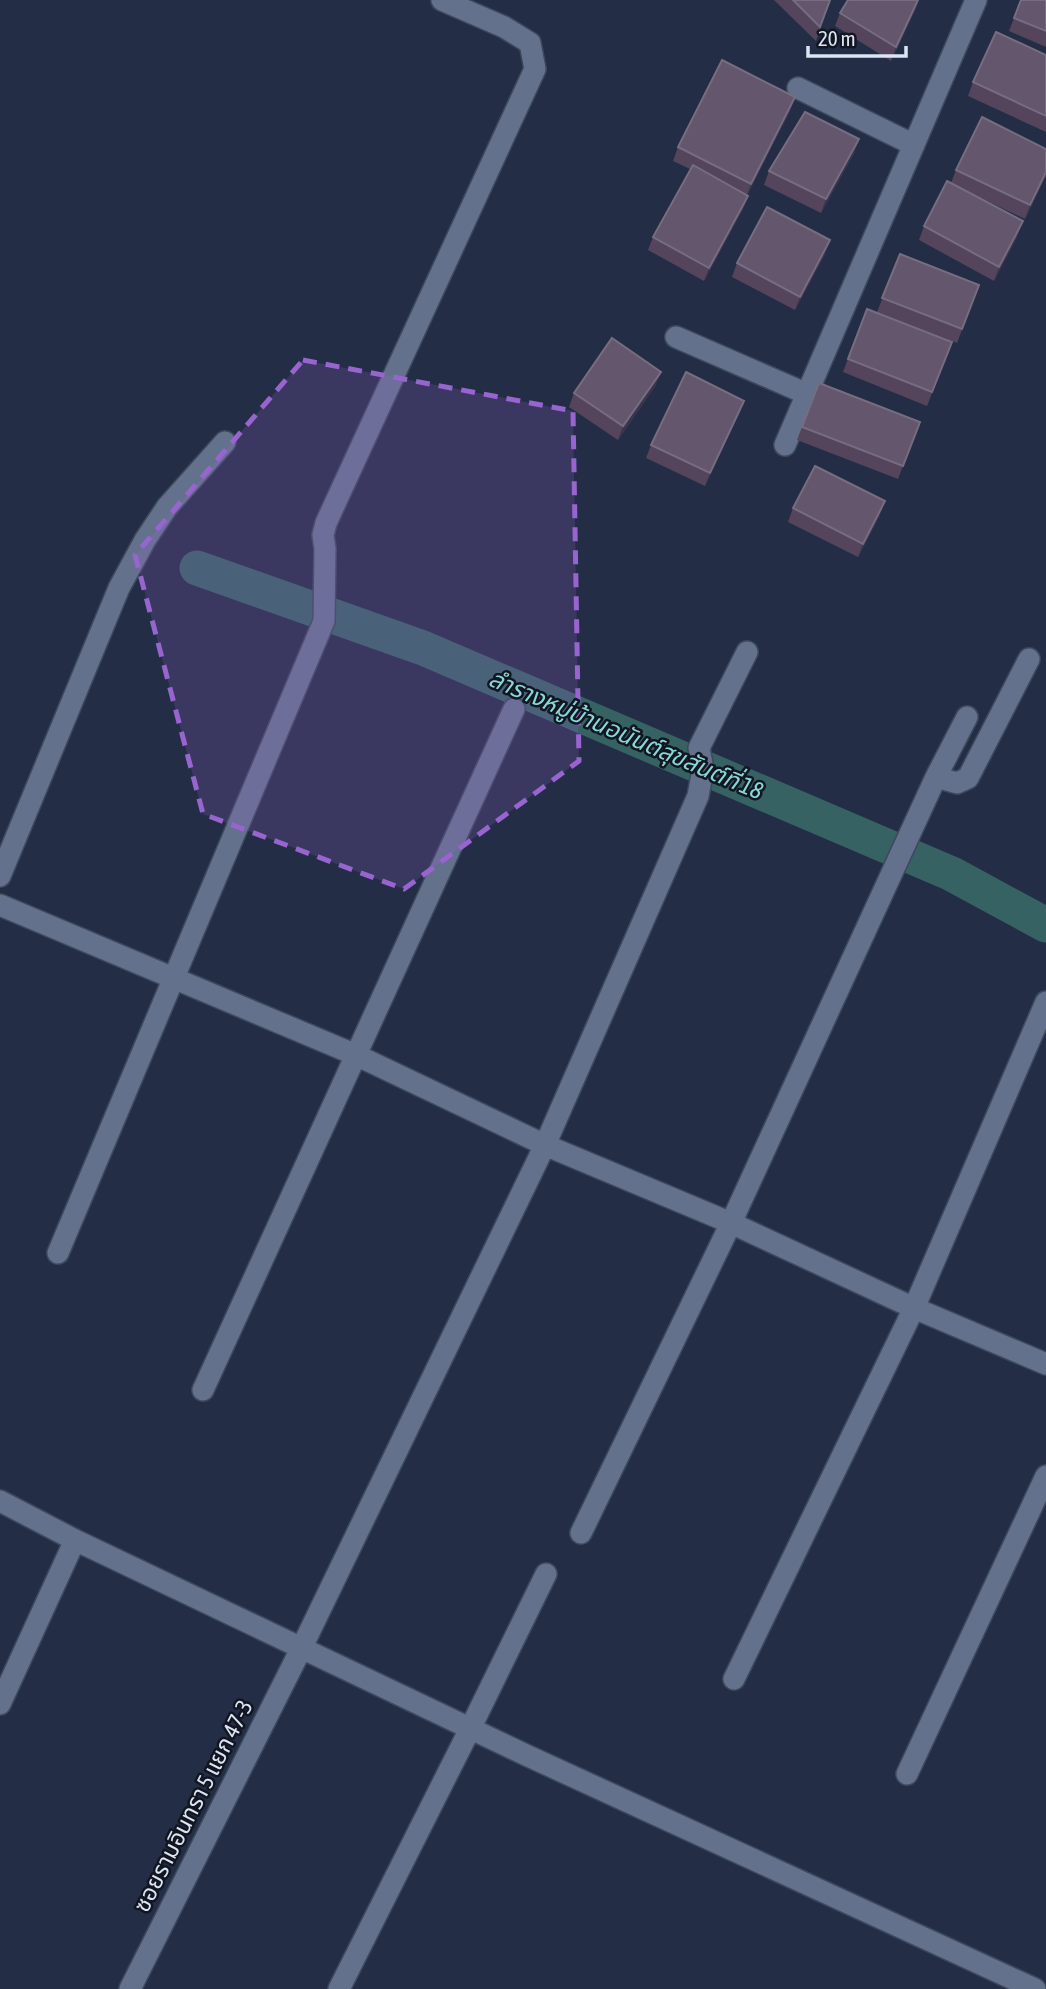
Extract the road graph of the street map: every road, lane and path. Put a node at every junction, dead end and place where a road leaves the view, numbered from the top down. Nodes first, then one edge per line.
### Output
1 (442, 0) edge
2 (976, 0) edge
3 (798, 88) dead end
4 (914, 145) junction
5 (676, 337) dead end
6 (807, 394) junction
7 (225, 442) dead end
8 (785, 445) dead end
9 (747, 652) dead end
10 (1028, 659) dead end
11 (514, 709) dead end
12 (967, 716) dead end
13 (936, 777) junction
14 (0, 876) edge
15 (0, 905) edge
16 (173, 979) junction
17 (1046, 1002) edge
18 (356, 1055) junction
19 (545, 1145) junction
20 (731, 1223) junction
21 (58, 1253) dead end
22 (914, 1308) junction
23 (1046, 1364) edge
24 (202, 1390) dead end
25 (1046, 1476) edge
26 (0, 1501) edge
27 (580, 1533) dead end
28 (75, 1539) junction
29 (546, 1574) dead end
30 (302, 1647) junction
31 (734, 1679) dead end
32 (0, 1704) edge
33 (470, 1729) junction
34 (907, 1774) dead end
35 (130, 1989) edge
36 (339, 1989) edge
37 (1035, 1989) edge

1 - 16 street
2 - 4 street
3 - 4 street
4 - 6 street
5 - 6 street
6 - 8 street
7 - 14 street
9 - 19 street, ซอยรามอินทรา 5 แยก 47-3
10 - 13 street
11 - 18 street
12 - 13 street
13 - 20 street
15 - 16 street
16 - 18 street
16 - 21 street
17 - 22 street
18 - 19 street
18 - 24 street
19 - 20 street
19 - 30 street, ซอยรามอินทรา 5 แยก 47-3
20 - 22 street
20 - 27 street
22 - 23 street
22 - 31 street
25 - 34 street
26 - 28 street
28 - 30 street
28 - 32 street
29 - 33 street
30 - 33 street
30 - 35 street, ซอยรามอินทรา 5 แยก 47-3
33 - 36 street
33 - 37 street

